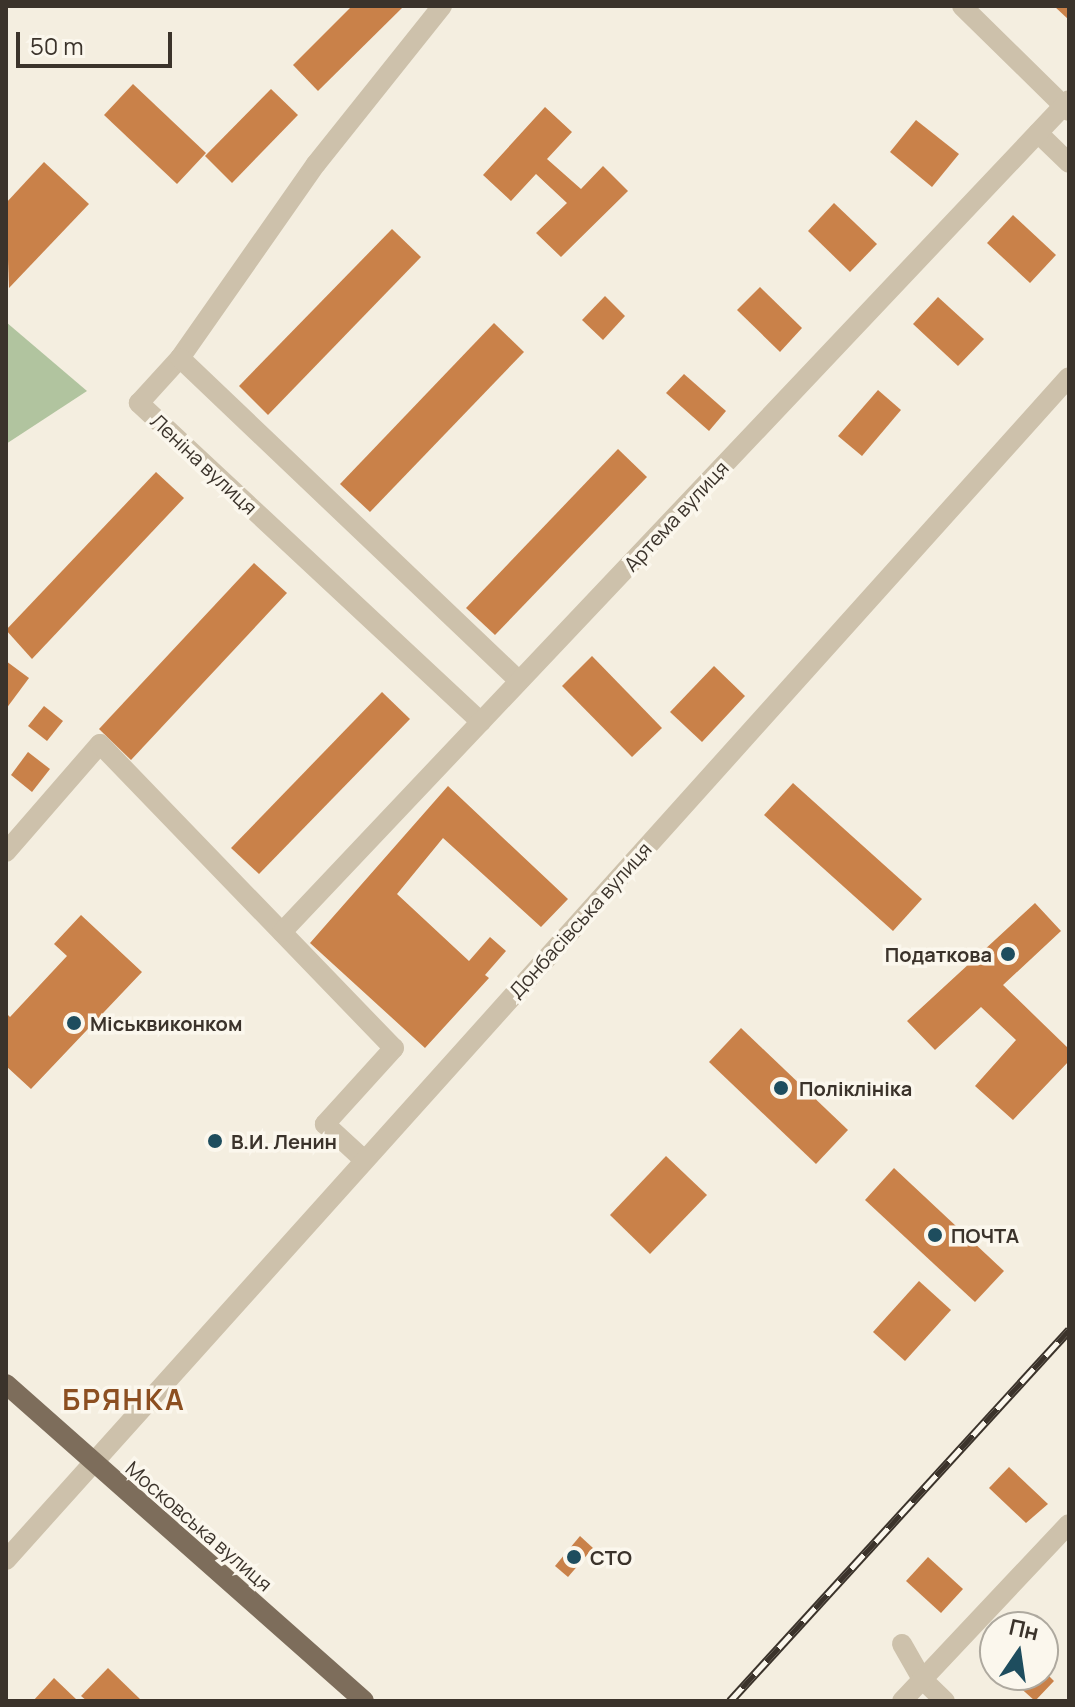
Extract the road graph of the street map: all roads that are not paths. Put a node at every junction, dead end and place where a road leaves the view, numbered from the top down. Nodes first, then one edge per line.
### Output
1 (442, 6) edge
2 (962, 6) edge
3 (1067, 106) edge
4 (1038, 133) junction
5 (1069, 163) edge
6 (180, 358) junction
7 (1069, 377) edge
8 (519, 681) junction
9 (481, 722) junction
10 (6, 852) edge
11 (282, 932) junction
12 (364, 1160) junction
13 (6, 1384) edge
14 (91, 1463) junction
15 (1069, 1524) edge
16 (6, 1560) edge
17 (902, 1644) dead end
18 (922, 1679) junction
19 (364, 1701) edge
20 (902, 1701) edge
21 (945, 1701) edge

1 - 6 street
2 - 3 street
3 - 4 street, Артема вулиця
4 - 5 street
4 - 8 street, Артема вулиця
6 - 8 street
6 - 9 street, Леніна вулиця
7 - 12 street, Донбасівська вулиця
8 - 9 street, Артема вулиця
9 - 11 street, Артема вулиця
10 - 11 street
11 - 12 street
12 - 14 street, Донбасівська вулиця
13 - 14 main road, Московська вулиця
14 - 16 street, Донбасівська вулиця
14 - 19 main road, Московська вулиця
15 - 18 street
17 - 18 street
18 - 20 street
18 - 21 street

